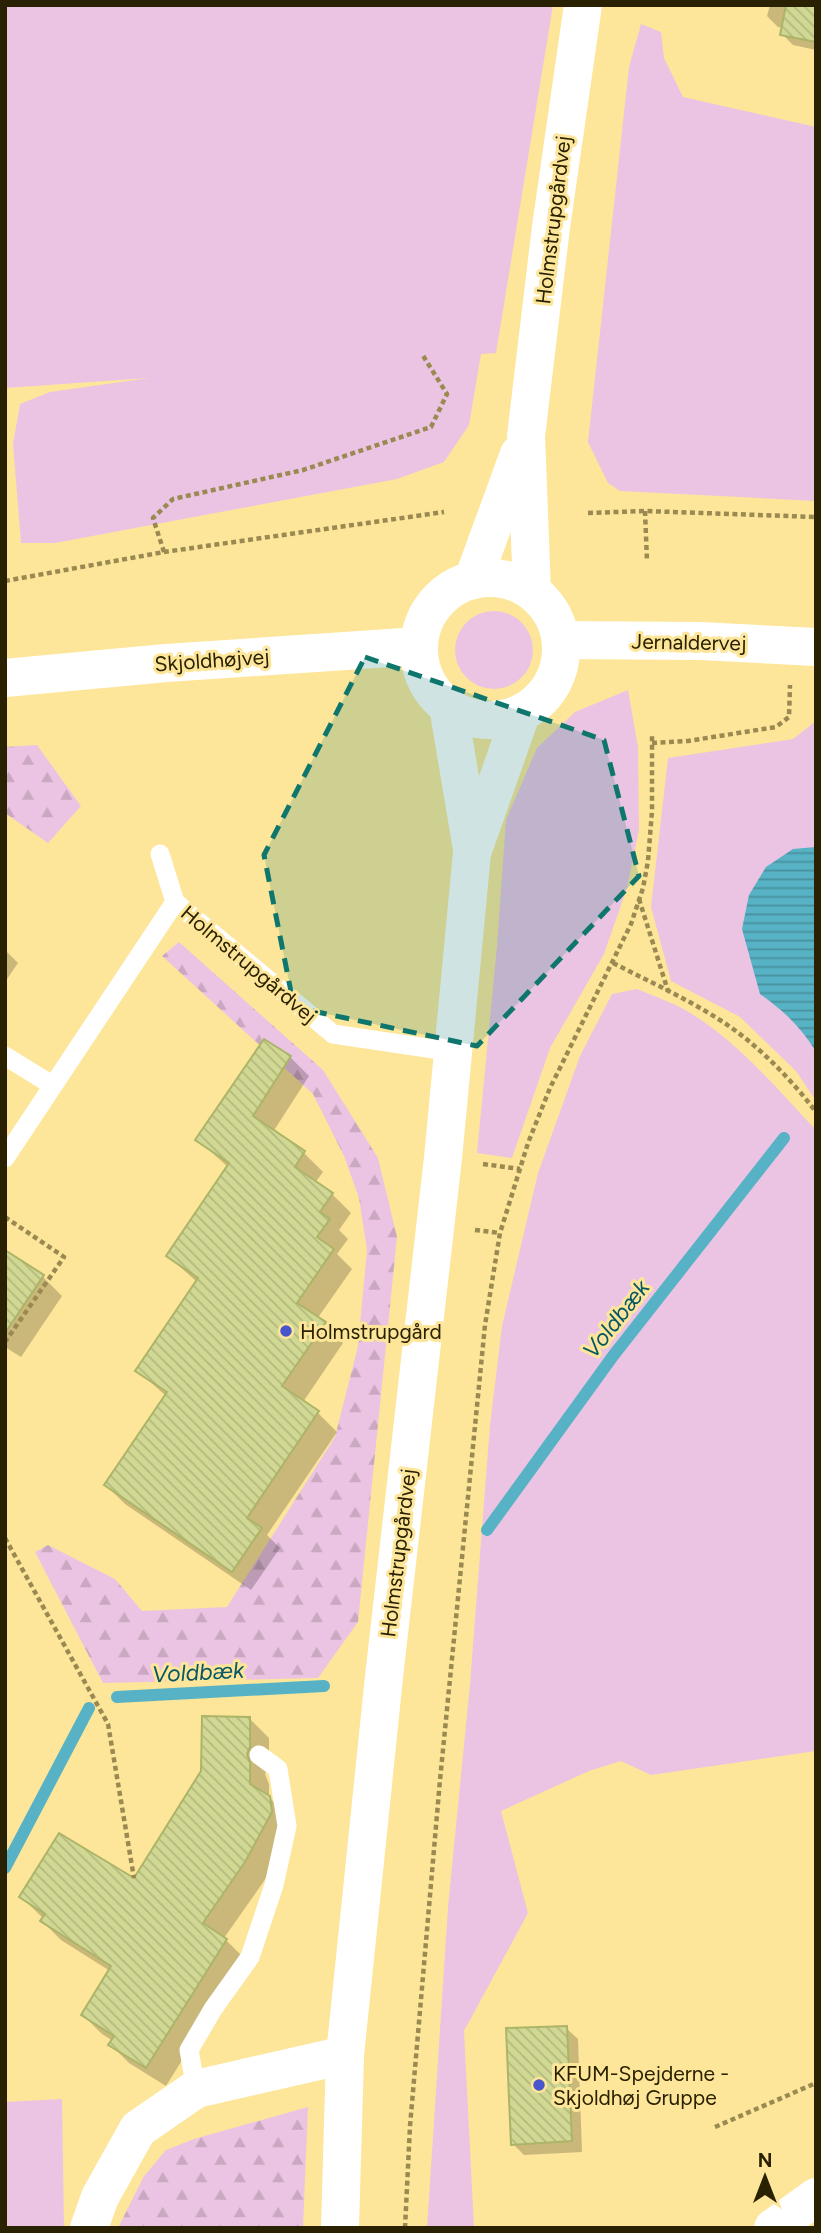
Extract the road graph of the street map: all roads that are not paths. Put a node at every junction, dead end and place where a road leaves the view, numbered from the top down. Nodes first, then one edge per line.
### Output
1 (583, 5) edge
2 (526, 436) junction
3 (473, 580) junction
4 (532, 591) junction
5 (561, 640) junction
6 (419, 646) junction
7 (816, 647) edge
8 (5, 678) edge
9 (447, 706) junction
10 (521, 714) junction
11 (472, 853) junction
12 (160, 854) dead end
13 (175, 902) junction
14 (454, 1052) junction
15 (5, 1056) edge
16 (52, 1085) junction
17 (5, 1158) edge
18 (259, 1755) dead end
19 (345, 2055) junction
20 (197, 2089) junction
21 (816, 2197) edge
22 (89, 2228) edge
23 (340, 2228) edge
24 (772, 2228) edge

1 - 2 street, Holmstrupgårdvej
2 - 3 street, Holmstrupgårdvej
2 - 4 street, Holmstrupgårdvej
3 - 4 street
3 - 6 street
4 - 5 street
5 - 7 street, Jernaldervej
5 - 10 street
6 - 8 street, Skjoldhøjvej
6 - 9 street
9 - 10 street
9 - 11 street, Holmstrupgårdvej
10 - 11 street, Holmstrupgårdvej
11 - 14 street, Holmstrupgårdvej
12 - 13 lane
13 - 14 lane, Holmstrupgårdvej
13 - 16 lane, Holmstrupgårdvej
14 - 19 street, Holmstrupgårdvej
15 - 16 lane
16 - 17 lane, Holmstrupgårdvej
18 - 20 lane
19 - 20 street
19 - 23 street, Holmstrupgårdvej
20 - 22 street
21 - 24 street

